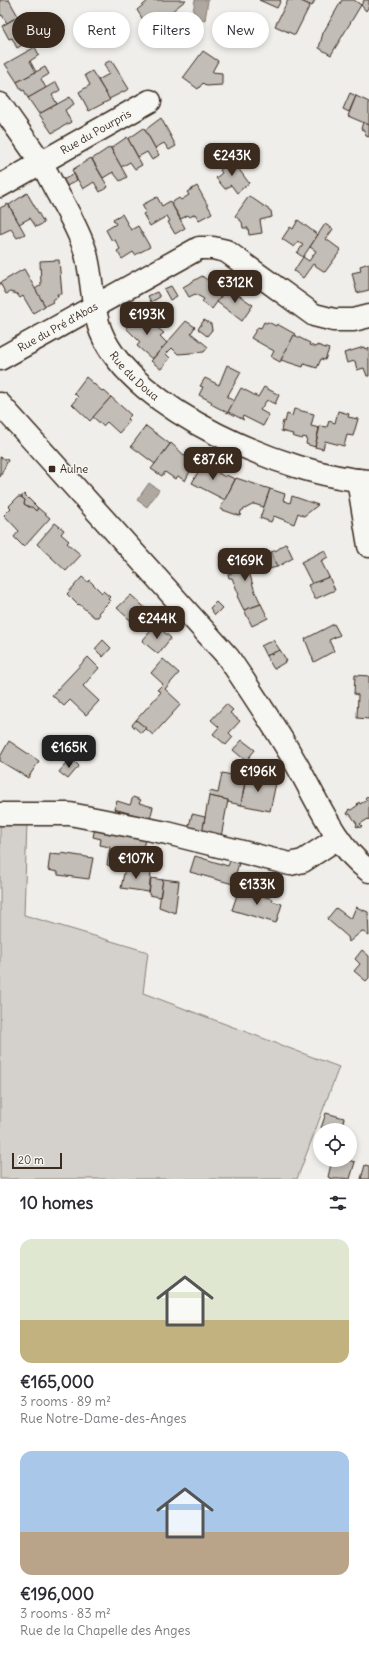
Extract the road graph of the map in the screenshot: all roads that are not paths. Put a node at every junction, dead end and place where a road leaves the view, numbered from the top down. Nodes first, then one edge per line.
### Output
1 (150, 101) dead end
2 (0, 104) edge
3 (41, 162) junction
4 (0, 186) edge
5 (95, 307) junction
6 (369, 316) edge
7 (0, 359) edge
8 (0, 404) edge
9 (363, 480) edge
10 (369, 546) edge
11 (0, 814) edge
12 (338, 838) junction
13 (369, 871) edge

1 - 3 street, Rue du Pourpris
2 - 3 street, Rue du Doua
3 - 4 street, Rue du Pourpris
3 - 5 street, Rue du Doua
5 - 6 street, Rue du Pré d'Abas
5 - 7 street, Rue du Pré d'Abas
5 - 9 street, Rue du Doua
8 - 12 street
9 - 10 street
11 - 12 street
12 - 13 street

